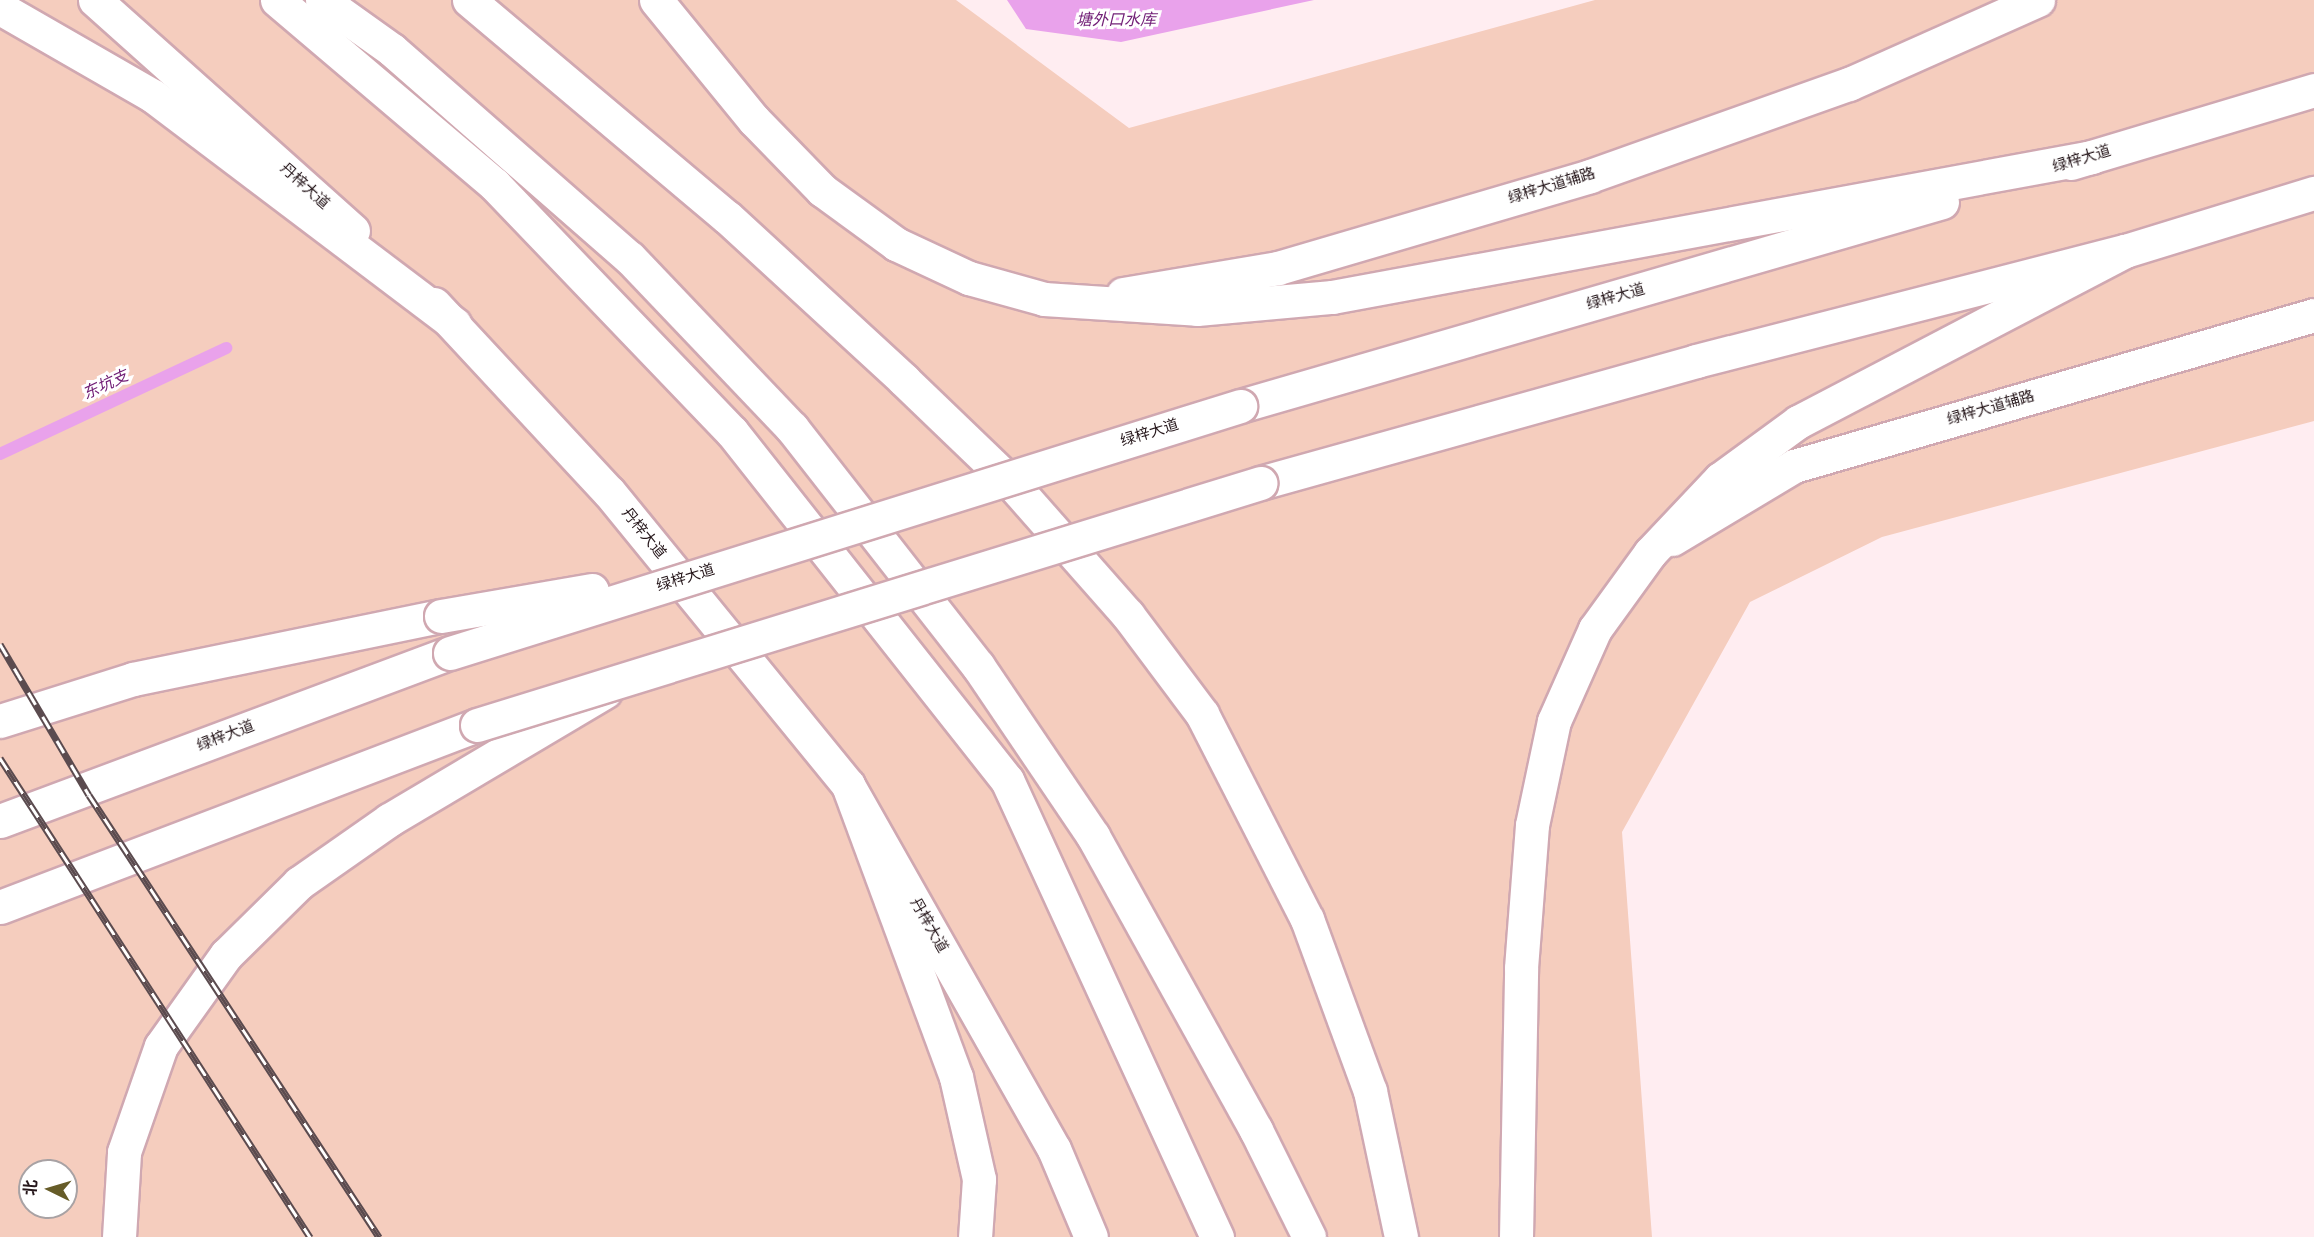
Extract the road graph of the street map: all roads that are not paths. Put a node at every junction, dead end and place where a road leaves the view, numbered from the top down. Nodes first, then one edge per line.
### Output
1 (95, 0) edge
2 (278, 0) edge
3 (322, 0) edge
4 (469, 0) edge
5 (656, 0) edge
6 (2038, 0) edge
7 (0, 8) edge
8 (2314, 90) edge
9 (2092, 157) junction
10 (2314, 193) edge
11 (2124, 251) junction
12 (1044, 299) junction
13 (2314, 315) edge
14 (455, 324) junction
15 (1650, 553) junction
16 (715, 570) junction
17 (637, 673) junction
18 (0, 721) edge
19 (848, 785) junction
20 (0, 821) edge
21 (0, 907) edge
22 (119, 1237) edge
23 (975, 1237) edge
24 (1091, 1237) edge
25 (1217, 1237) edge
26 (1309, 1237) edge
27 (1401, 1237) edge
28 (1516, 1237) edge

1 - 14 main road, 丹梓大道
2 - 25 main road
3 - 26 main road
4 - 27 main road
5 - 12 main road
6 - 12 main road, 绿梓大道辅路
7 - 14 main road
8 - 9 main road, 绿梓大道
9 - 12 main road
9 - 16 main road, 绿梓大道, bridge
10 - 11 main road
11 - 15 main road
11 - 17 main road, bridge
13 - 15 main road, 绿梓大道辅路
14 - 19 main road, 丹梓大道
15 - 28 main road
16 - 18 main road, bridge
16 - 20 main road, 绿梓大道, bridge
17 - 21 main road, bridge
17 - 22 main road, bridge
19 - 23 main road
19 - 24 main road, 丹梓大道

